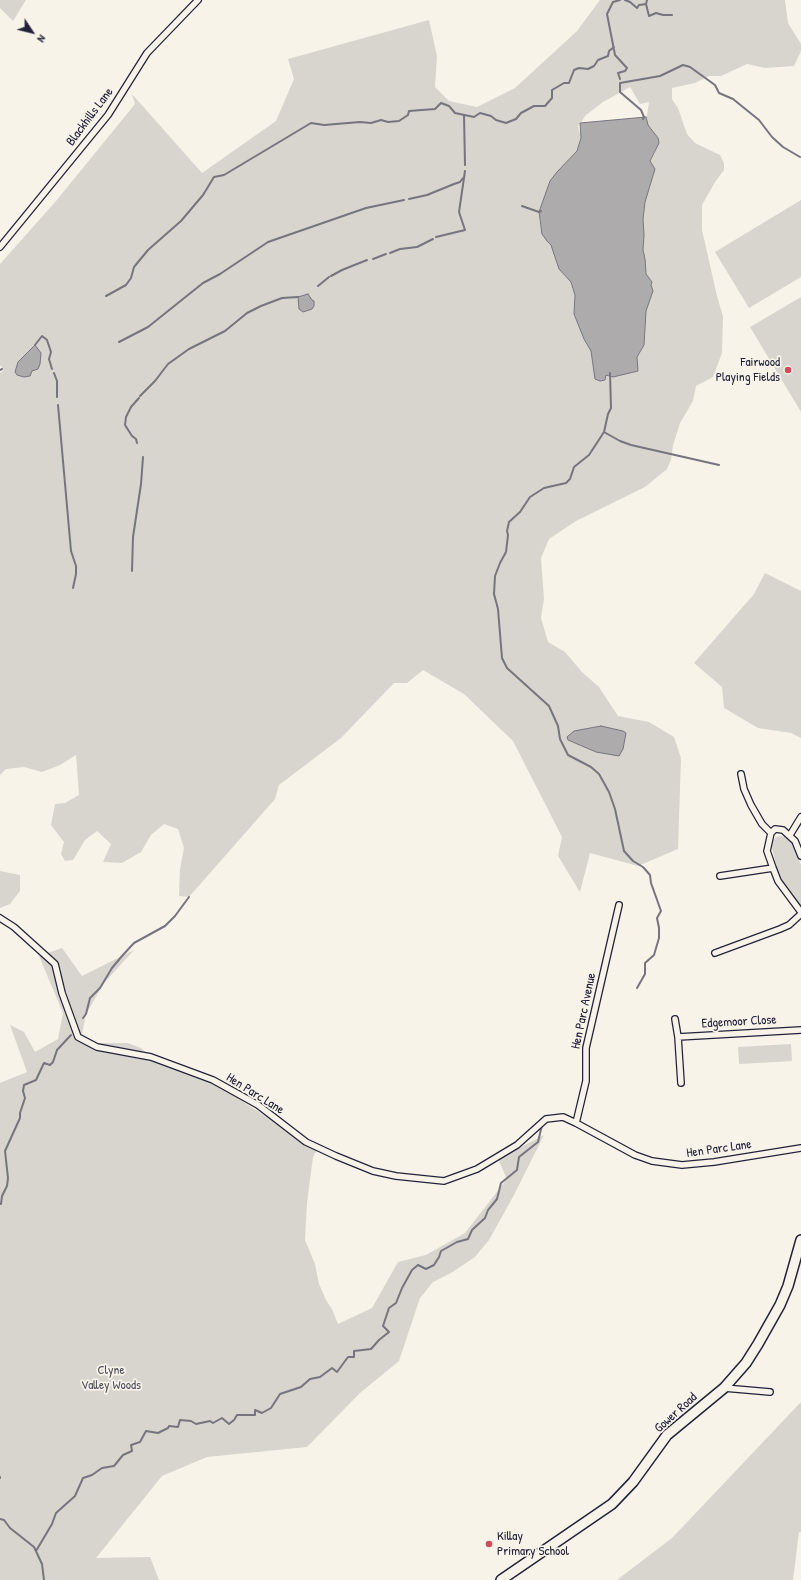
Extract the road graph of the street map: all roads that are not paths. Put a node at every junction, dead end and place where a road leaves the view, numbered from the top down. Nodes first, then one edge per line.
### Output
1 (198, 0) edge
2 (0, 247) edge
3 (741, 774) dead end
4 (801, 817) edge
5 (771, 834) junction
6 (790, 835) junction
7 (801, 856) edge
8 (773, 868) junction
9 (720, 876) dead end
10 (619, 905) dead end
11 (801, 913) edge
12 (0, 918) edge
13 (715, 953) dead end
14 (675, 1020) dead end
15 (801, 1030) edge
16 (678, 1037) junction
17 (681, 1083) dead end
18 (576, 1122) junction
19 (801, 1148) edge
20 (801, 1240) edge
21 (798, 1258) edge
22 (724, 1388) junction
23 (770, 1392) dead end
24 (501, 1580) edge

1 - 2 street, Blackhills Lane
3 - 5 street
4 - 6 street
5 - 6 street
5 - 8 street
6 - 7 street
8 - 9 street
8 - 11 street
10 - 18 street, Hen Parc Avenue
11 - 13 street
12 - 18 street, Hen Parc Lane
14 - 16 street
15 - 16 street, Edgemoor Close
16 - 17 street
18 - 19 street, Hen Parc Lane
20 - 21 main road, Gower Road
21 - 22 main road, Gower Road
22 - 23 street
22 - 24 main road, Gower Road

